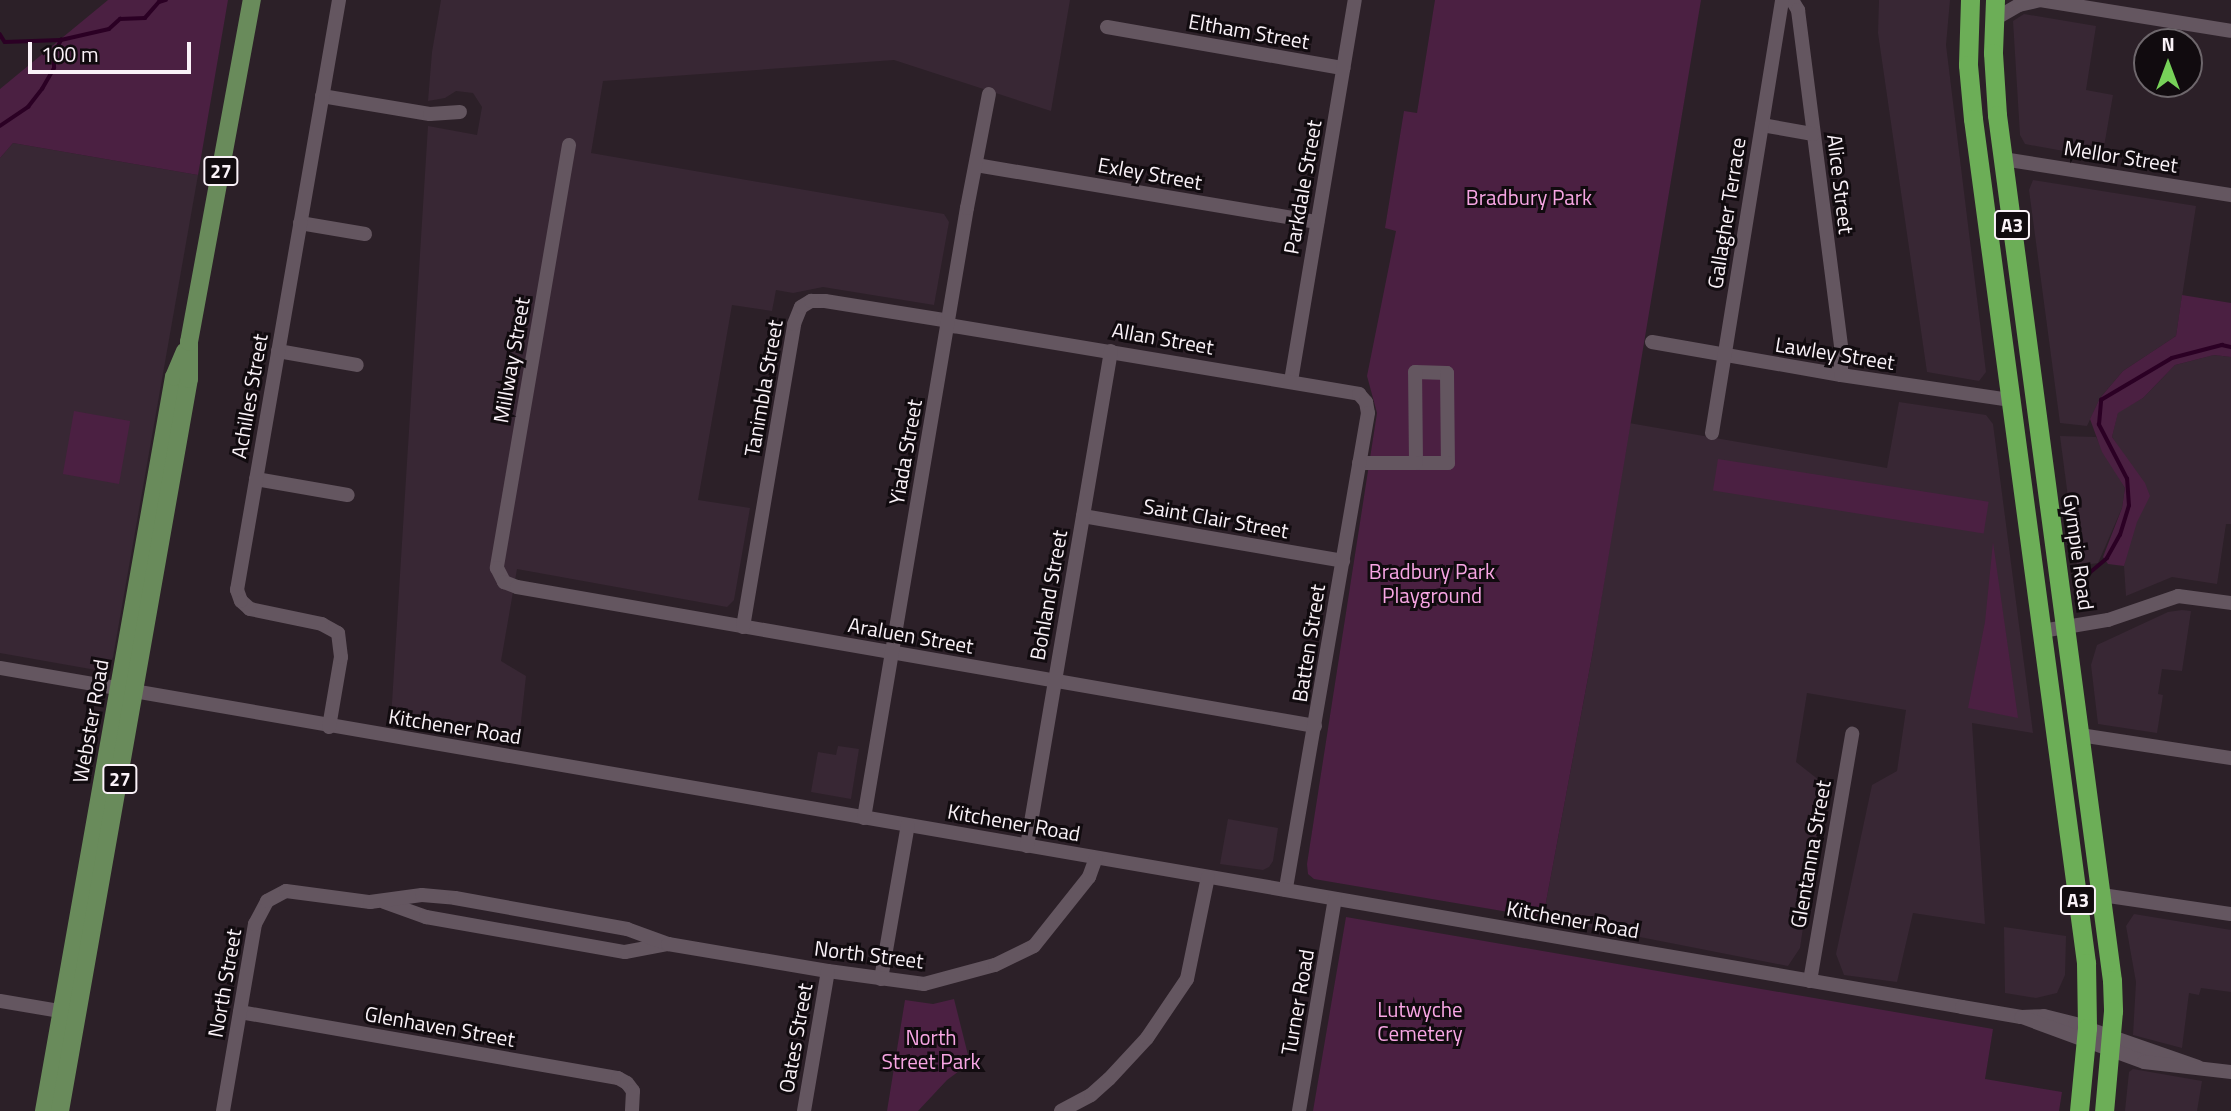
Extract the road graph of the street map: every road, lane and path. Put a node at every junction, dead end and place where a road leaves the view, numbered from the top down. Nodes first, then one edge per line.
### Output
1 (252, 0) edge
2 (339, 0) edge
3 (1355, 0) edge
4 (1782, 0) edge
5 (1792, 0) edge
6 (1970, 0) edge
7 (1995, 0) edge
8 (2040, 0) edge
9 (1993, 20) junction
10 (1107, 27) dead end
11 (2231, 31) edge
12 (1343, 68) junction
13 (989, 94) dead end
14 (322, 96) junction
15 (460, 112) dead end
16 (1762, 125) junction
17 (1813, 134) junction
18 (569, 145) dead end
19 (2003, 159) junction
20 (975, 165) junction
21 (2231, 195) edge
22 (1317, 222) junction
23 (300, 223) junction
24 (365, 233) dead end
25 (948, 323) junction
26 (1652, 342) dead end
27 (278, 351) junction
28 (1111, 351) junction
29 (1725, 356) junction
30 (357, 365) dead end
31 (1841, 375) junction
32 (1291, 381) junction
33 (2011, 400) junction
34 (1366, 402) joint
35 (1712, 433) dead end
36 (1359, 463) junction
37 (1416, 463) junction
38 (256, 480) junction
39 (348, 495) dead end
40 (1083, 516) junction
41 (2054, 537) junction
42 (1343, 561) junction
43 (2032, 562) junction
44 (502, 580) joint
45 (2231, 603) edge
46 (743, 626) junction
47 (2066, 628) junction
48 (2042, 631) junction
49 (892, 653) junction
50 (0, 668) edge
51 (1055, 681) junction
52 (127, 690) junction
53 (1315, 726) junction
54 (329, 727) junction
55 (1852, 734) dead end
56 (2080, 736) junction
57 (2231, 758) edge
58 (864, 818) junction
59 (908, 825) junction
60 (1027, 846) junction
61 (1096, 858) junction
62 (1208, 877) junction
63 (1286, 890) junction
64 (2102, 895) junction
65 (1335, 899) junction
66 (384, 902) junction
67 (2231, 915) edge
68 (668, 944) junction
69 (828, 971) junction
70 (881, 979) junction
71 (1810, 981) junction
72 (0, 1001) edge
73 (240, 1012) junction
74 (69, 1013) junction
75 (2087, 1035) junction
76 (2111, 1044) junction
77 (2231, 1072) edge
78 (51, 1110) edge
79 (1066, 1110) edge
80 (223, 1111) edge
81 (632, 1111) edge
82 (804, 1111) edge
83 (1299, 1111) edge
84 (2079, 1111) edge
85 (2104, 1111) edge

1 - 52 main road, Webster Road / 27
2 - 14 street, Achilles Street
3 - 12 street, Parkdale Street
4 - 16 street, Gallagher Terrace
5 - 17 street, Alice Street
6 - 33 highway, A3
7 - 9 highway, Gympie Road / A3
8 - 9 street
8 - 11 street
9 - 19 highway, Gympie Road / A3
10 - 12 street, Eltham Street
12 - 22 street, Parkdale Street
13 - 20 street, Yiada Street
14 - 15 street
14 - 23 street, Achilles Street
16 - 17 street
16 - 29 street, Gallagher Terrace
17 - 31 street, Alice Street
18 - 44 street, Millway Street
19 - 21 street, Mellor Street
19 - 41 highway, Gympie Road / A3
20 - 22 street, Exley Street
20 - 25 street, Yiada Street
22 - 32 street, Parkdale Street
23 - 24 street
23 - 27 street, Achilles Street
25 - 28 street, Allan Street
25 - 46 street, Tanimbla Street
25 - 49 street, Yiada Street
26 - 29 street, Lawley Street
27 - 30 street
27 - 38 street, Achilles Street
28 - 32 street, Allan Street
28 - 40 street, Bohland Street
29 - 31 street, Lawley Street
29 - 35 street, Gallagher Terrace
31 - 33 street, Lawley Street
32 - 34 street, Allan Street
33 - 43 highway, A3
34 - 36 street, Batten Street
36 - 37 street
36 - 42 street, Batten Street
37 - 37 street
38 - 39 street
38 - 54 street, Achilles Street
40 - 42 street, Saint Clair Street
40 - 51 street, Bohland Street
41 - 43 highway
41 - 47 highway, Gympie Road / A3
42 - 53 street, Batten Street
43 - 48 highway, A3
44 - 46 street, Araluen Street
45 - 47 street
46 - 49 street, Araluen Street
47 - 48 street
47 - 56 highway, Gympie Road / A3
48 - 75 highway, A3
49 - 51 street, Araluen Street
49 - 58 street, Yiada Street
50 - 52 street, Kitchener Road
51 - 53 street, Araluen Street
51 - 60 street, Bohland Street
52 - 54 street, Kitchener Road
52 - 74 main road, Webster Road / 27
53 - 63 street, Batten Street
54 - 58 street, Kitchener Road
55 - 71 street, Glentanna Street
56 - 57 street
56 - 64 highway, Gympie Road / A3
58 - 59 street, Kitchener Road
59 - 60 street, Kitchener Road
59 - 70 street
60 - 61 street, Kitchener Road
61 - 62 street, Kitchener Road
61 - 70 street, North Street
62 - 63 street, Kitchener Road
62 - 79 street
63 - 65 street, Kitchener Road
64 - 67 street
64 - 76 highway, Gympie Road / A3
65 - 71 street, Kitchener Road
65 - 83 street, Turner Road
66 - 68 street, North Street
66 - 68 street, North Street
66 - 73 street, North Street
68 - 69 street, North Street
69 - 70 street, North Street
69 - 82 street, Oates Street
71 - 75 street, Kitchener Road
72 - 74 street
73 - 80 street, North Street
73 - 81 street, Glenhaven Street
74 - 78 main road, Webster Road / 27
75 - 76 street, Kitchener Road
75 - 84 highway, A3
76 - 77 street, Kitchener Road
76 - 85 highway, Gympie Road / A3

